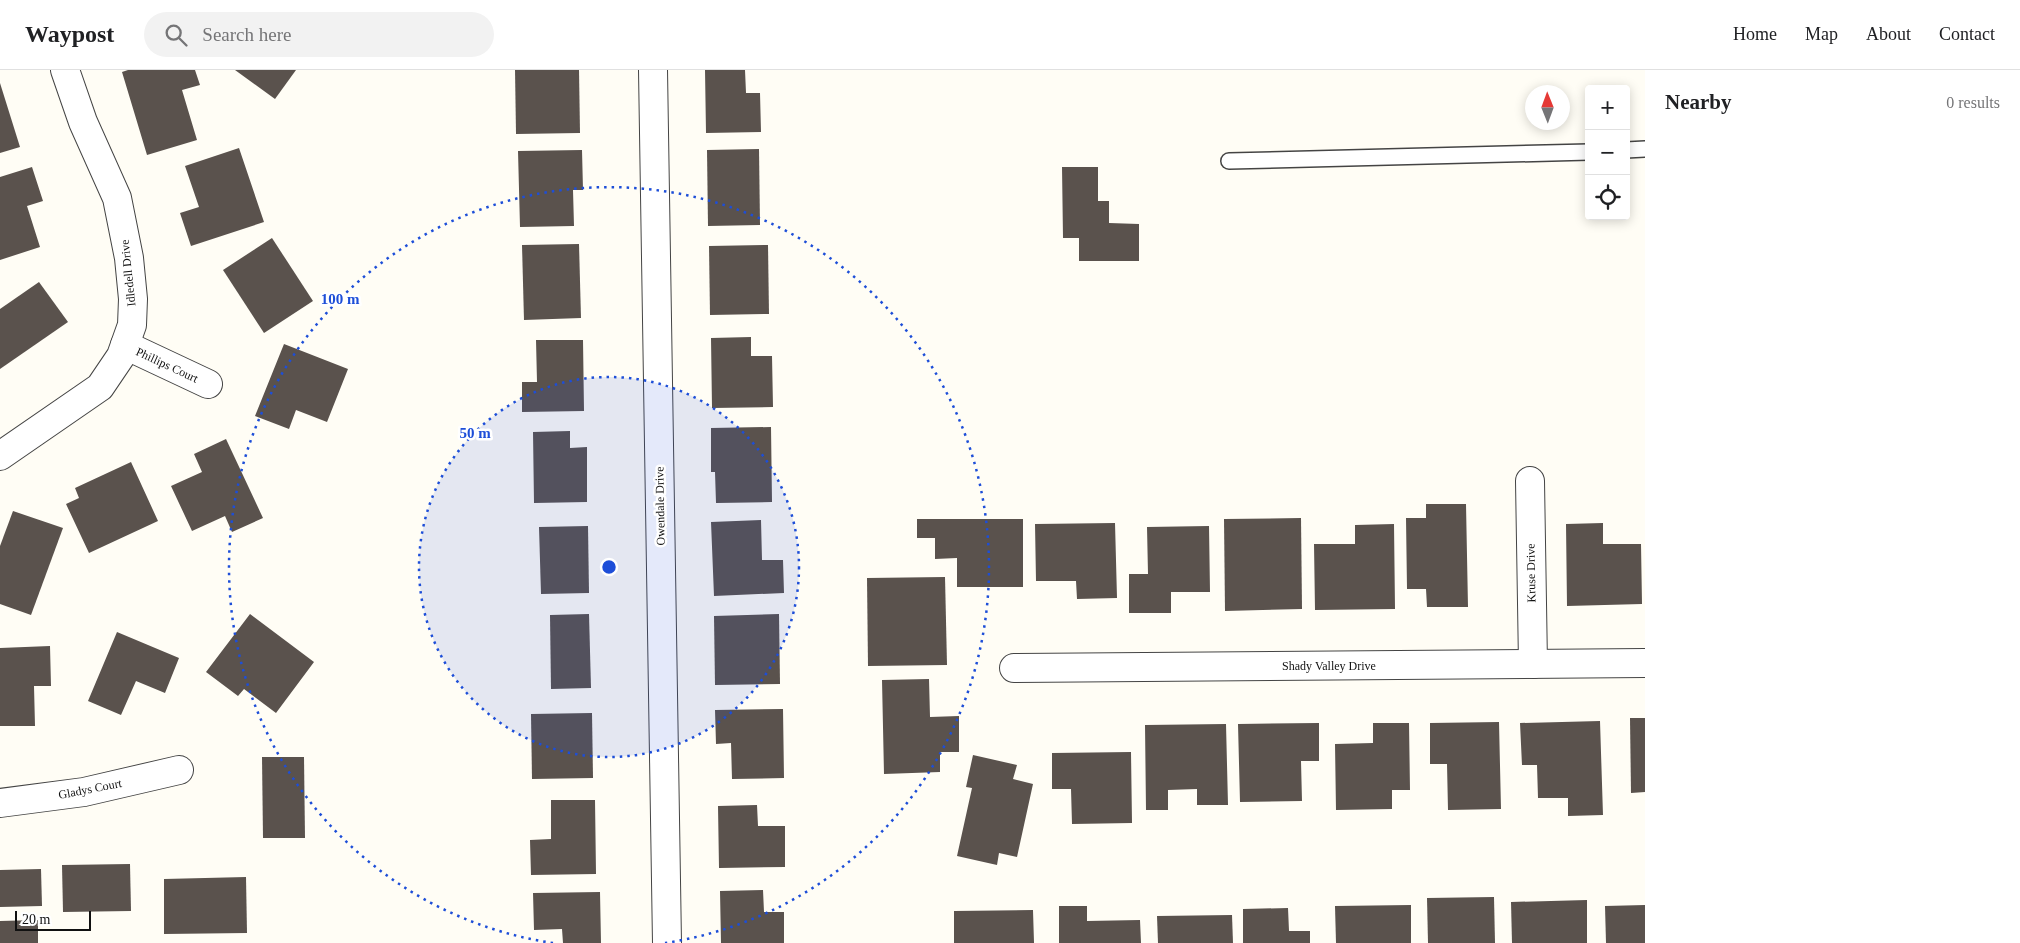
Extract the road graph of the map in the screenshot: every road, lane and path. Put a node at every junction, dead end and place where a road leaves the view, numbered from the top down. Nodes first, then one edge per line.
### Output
1 (65, 70) edge
2 (653, 70) edge
3 (1645, 149) edge
4 (1630, 150) edge
5 (1585, 152) edge
6 (1229, 161) dead end
7 (125, 346) junction
8 (208, 384) dead end
9 (0, 456) edge
10 (1530, 481) dead end
11 (1533, 664) junction
12 (1645, 664) edge
13 (1014, 668) dead end
14 (179, 770) dead end
15 (0, 803) edge
16 (667, 943) edge

1 - 7 street, Idledell Drive
2 - 16 street, Owendale Drive
3 - 4 lane
5 - 6 lane
7 - 8 street, Phillips Court
7 - 9 street, Idledell Drive
10 - 11 street, Kruse Drive
11 - 12 street, Shady Valley Drive
11 - 13 street, Shady Valley Drive
14 - 15 street, Gladys Court

